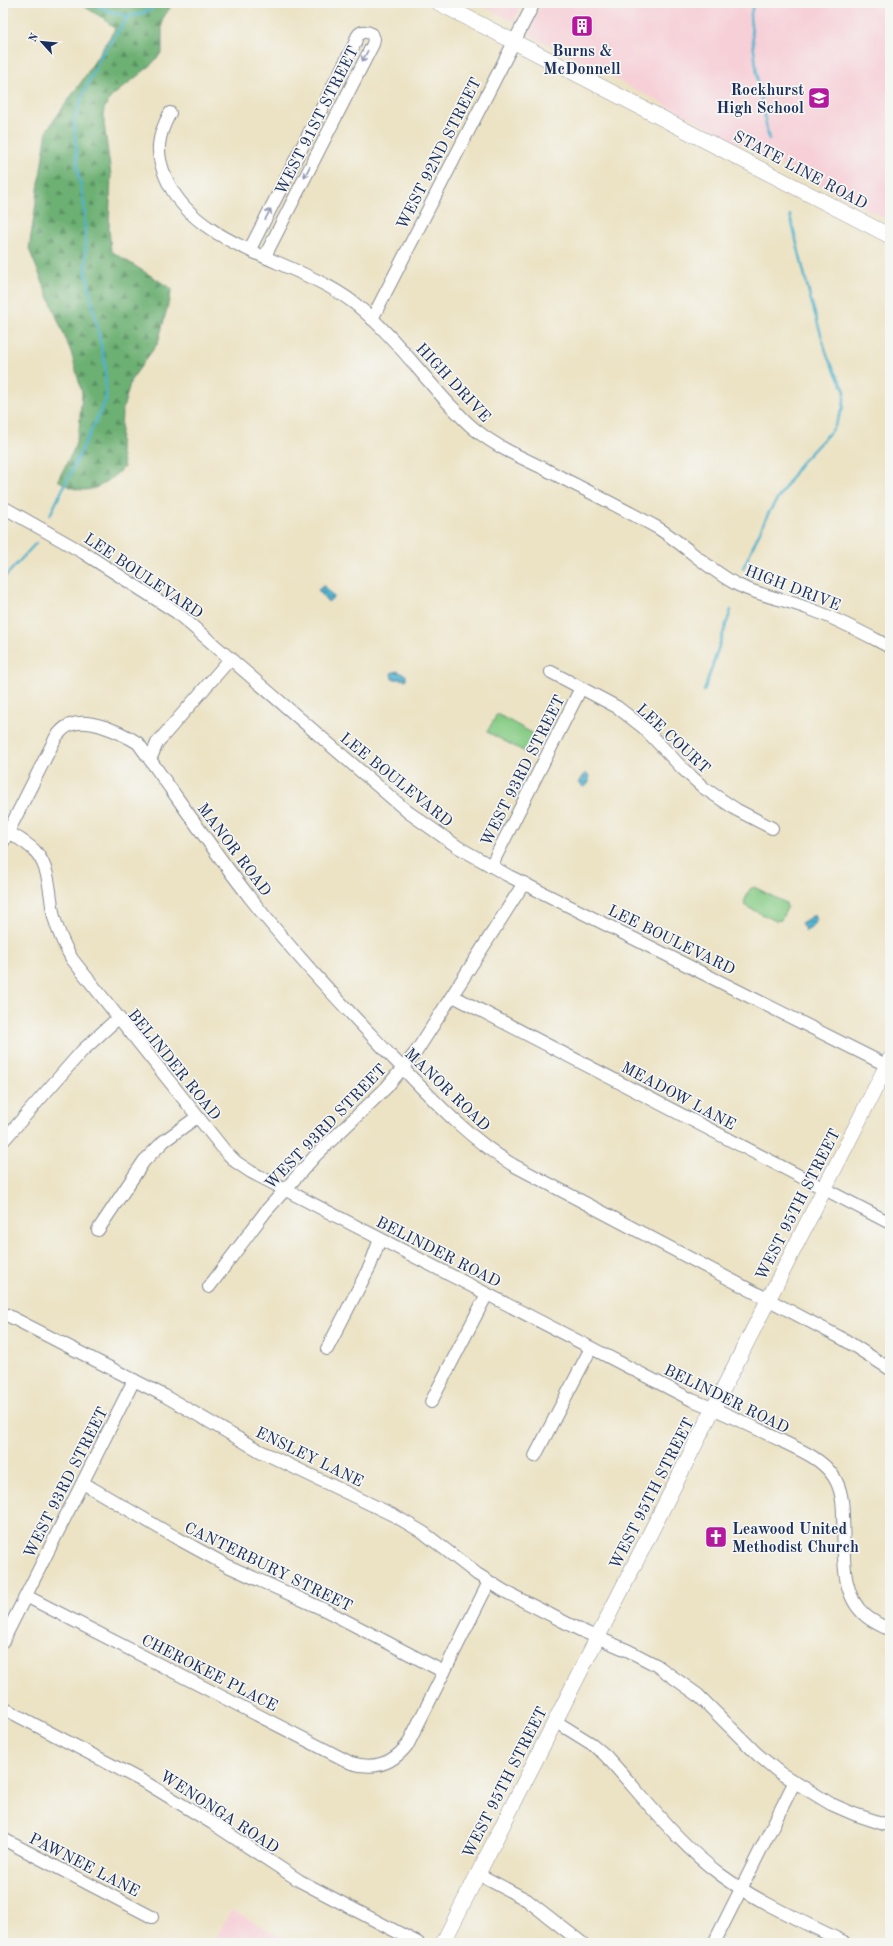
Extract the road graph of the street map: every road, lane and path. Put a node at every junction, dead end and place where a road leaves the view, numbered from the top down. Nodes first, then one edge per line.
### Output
1 (439, 3) edge
2 (534, 3) edge
3 (514, 41) junction
4 (170, 113) dead end
5 (890, 236) edge
6 (250, 249) junction
7 (265, 256) junction
8 (372, 319) junction
9 (3, 507) edge
10 (890, 647) edge
11 (231, 658) junction
12 (551, 672) dead end
13 (581, 688) junction
14 (138, 742) junction
15 (157, 743) junction
16 (150, 760) junction
17 (772, 828) dead end
18 (5, 835) edge
19 (491, 866) junction
20 (524, 884) junction
21 (453, 996) junction
22 (118, 1018) junction
23 (889, 1064) edge
24 (403, 1068) junction
25 (197, 1117) junction
26 (3, 1141) edge
27 (284, 1190) junction
28 (824, 1190) junction
29 (890, 1223) edge
30 (98, 1230) dead end
31 (380, 1239) junction
32 (209, 1287) dead end
33 (487, 1294) junction
34 (769, 1300) junction
35 (3, 1312) edge
36 (327, 1348) dead end
37 (591, 1348) junction
38 (890, 1369) edge
39 (134, 1380) junction
40 (431, 1402) dead end
41 (714, 1408) junction
42 (535, 1456) dead end
43 (83, 1483) junction
44 (489, 1582) junction
45 (26, 1596) junction
46 (890, 1630) edge
47 (597, 1637) junction
48 (3, 1641) edge
49 (444, 1672) junction
50 (3, 1708) edge
51 (555, 1721) junction
52 (794, 1783) junction
53 (890, 1826) edge
54 (3, 1839) edge
55 (478, 1874) junction
56 (741, 1889) junction
57 (152, 1916) dead end
58 (418, 1943) edge
59 (443, 1943) edge
60 (582, 1943) edge
61 (714, 1943) edge
62 (846, 1943) edge

1 - 3 main road, STATE LINE ROAD
2 - 3 street, WEST 92ND STREET
3 - 5 main road, STATE LINE ROAD
3 - 8 street, WEST 92ND STREET
4 - 6 street, HIGH DRIVE
6 - 7 street, HIGH DRIVE
6 -> 7 street, WEST 91ST STREET
7 - 8 street, HIGH DRIVE
8 - 10 street, HIGH DRIVE
9 - 11 street, LEE BOULEVARD
11 - 15 street
11 - 19 street, LEE BOULEVARD
12 - 13 street, LEE COURT
13 - 17 street, LEE COURT
13 - 19 street, WEST 93RD STREET
14 - 15 street
14 - 16 street, MANOR ROAD
14 - 18 street, MANOR ROAD
15 - 16 street
16 - 24 street, MANOR ROAD
18 - 22 street, BELINDER ROAD
19 - 20 street, LEE BOULEVARD
20 - 21 street, WEST 93RD STREET
20 - 23 street, LEE BOULEVARD
21 - 24 street, WEST 93RD STREET
21 - 28 street, MEADOW LANE
22 - 25 street, BELINDER ROAD
22 - 26 street
23 - 28 main road, WEST 95TH STREET
24 - 27 street, WEST 93RD STREET
24 - 34 street, MANOR ROAD
25 - 27 street, BELINDER ROAD
25 - 30 street
27 - 31 street, BELINDER ROAD
27 - 32 street, WEST 93RD STREET
28 - 29 street, MEADOW LANE
28 - 34 main road, WEST 95TH STREET
31 - 33 street, BELINDER ROAD
31 - 36 street
33 - 37 street, BELINDER ROAD
33 - 40 street
34 - 38 street, MANOR ROAD
34 - 41 main road, WEST 95TH STREET
35 - 39 street, ENSLEY LANE
37 - 41 street, BELINDER ROAD
37 - 42 street
39 - 43 street, WEST 93RD STREET
39 - 44 street, ENSLEY LANE
41 - 46 street, BELINDER ROAD
41 - 47 main road, WEST 95TH STREET
43 - 45 street, WEST 93RD STREET
43 - 49 street, CANTERBURY STREET
44 - 47 street, ENSLEY LANE
44 - 49 street
45 - 48 street, WEST 93RD STREET
45 - 49 street, CHEROKEE PLACE
47 - 51 main road, WEST 95TH STREET
47 - 52 street, ENSLEY LANE
50 - 58 street, WENONGA ROAD
51 - 55 main road, WEST 95TH STREET
51 - 56 street
52 - 53 street, ENSLEY LANE
52 - 56 street
54 - 57 street, PAWNEE LANE
55 - 59 main road, WEST 95TH STREET
55 - 60 street
56 - 61 street
56 - 62 street

